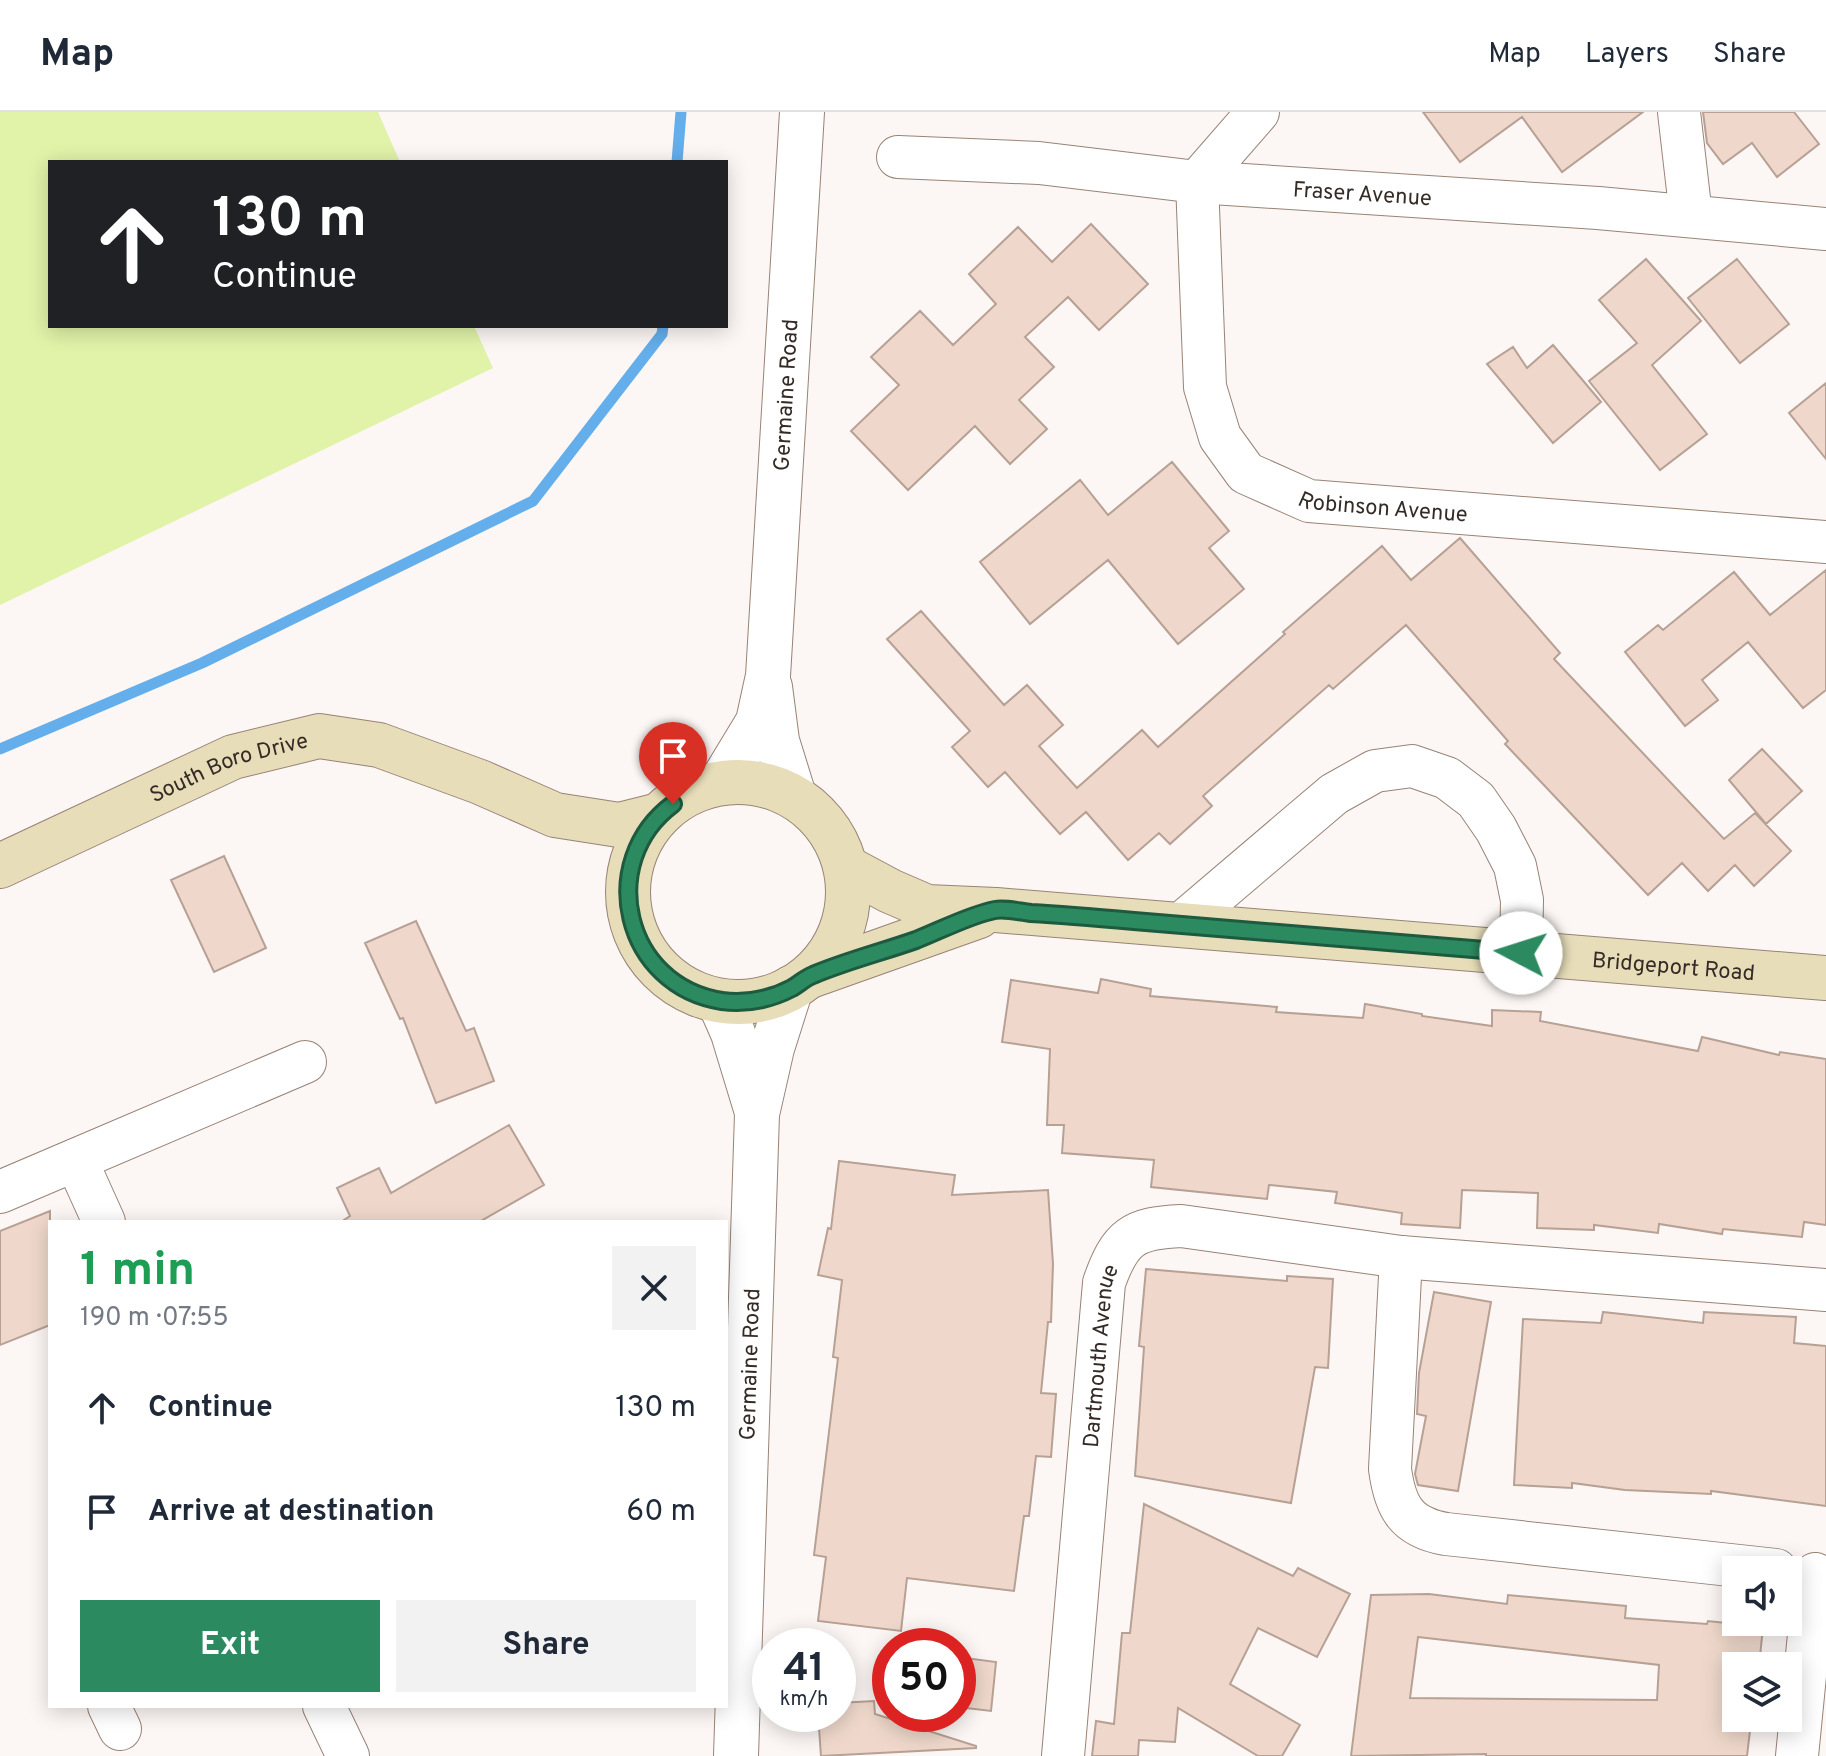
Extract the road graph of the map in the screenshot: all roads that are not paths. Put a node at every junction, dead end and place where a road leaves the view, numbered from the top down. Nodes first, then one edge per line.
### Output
1 (802, 112) edge
2 (1258, 112) edge
3 (1679, 112) edge
4 (898, 157) dead end
5 (1197, 182) junction
6 (1691, 216) junction
7 (1826, 229) edge
8 (1826, 542) edge
9 (768, 676) junction
10 (721, 783) junction
11 (794, 796) junction
12 (555, 815) junction
13 (659, 815) junction
14 (0, 866) edge
15 (847, 868) junction
16 (627, 891) junction
17 (996, 910) junction
18 (1180, 925) junction
19 (1521, 953) junction
20 (1826, 978) edge
21 (800, 982) junction
22 (719, 1001) junction
23 (305, 1062) dead end
24 (757, 1114) junction
25 (76, 1160) junction
26 (0, 1192) edge
27 (103, 1220) edge
28 (1401, 1257) junction
29 (1826, 1290) edge
30 (1722, 1564) edge
31 (1800, 1636) edge
32 (325, 1708) edge
33 (348, 1756) edge
34 (736, 1756) edge
35 (1063, 1756) edge
36 (1797, 1756) edge

1 - 9 street, Germaine Road
2 - 5 street
3 - 6 street
4 - 5 street, Fraser Avenue
5 - 6 street, Fraser Avenue
5 - 8 street, Robinson Avenue
6 - 7 street, Fraser Avenue
9 - 10 street, Germaine Road
9 - 11 street, Germaine Road
10 - 11 main road
10 - 13 main road
11 - 15 main road
12 - 13 main road, South Boro Drive
12 - 14 main road, South Boro Drive
12 - 16 main road, South Boro Drive
13 - 16 main road
15 - 17 main road, Bridgeport Road
15 - 21 main road
16 - 22 main road
17 - 18 main road, Bridgeport Road
17 - 21 main road, Bridgeport Road
18 - 19 main road, Bridgeport Road
18 - 19 street
19 - 20 main road, Bridgeport Road
21 - 22 main road
21 - 24 street, Germaine Road
22 - 24 street, Germaine Road
23 - 25 street
24 - 34 street, Germaine Road
25 - 26 street
25 - 27 street
28 - 29 street, Dartmouth Avenue
28 - 30 street
28 - 35 street, Dartmouth Avenue
31 - 36 street
32 - 33 street

